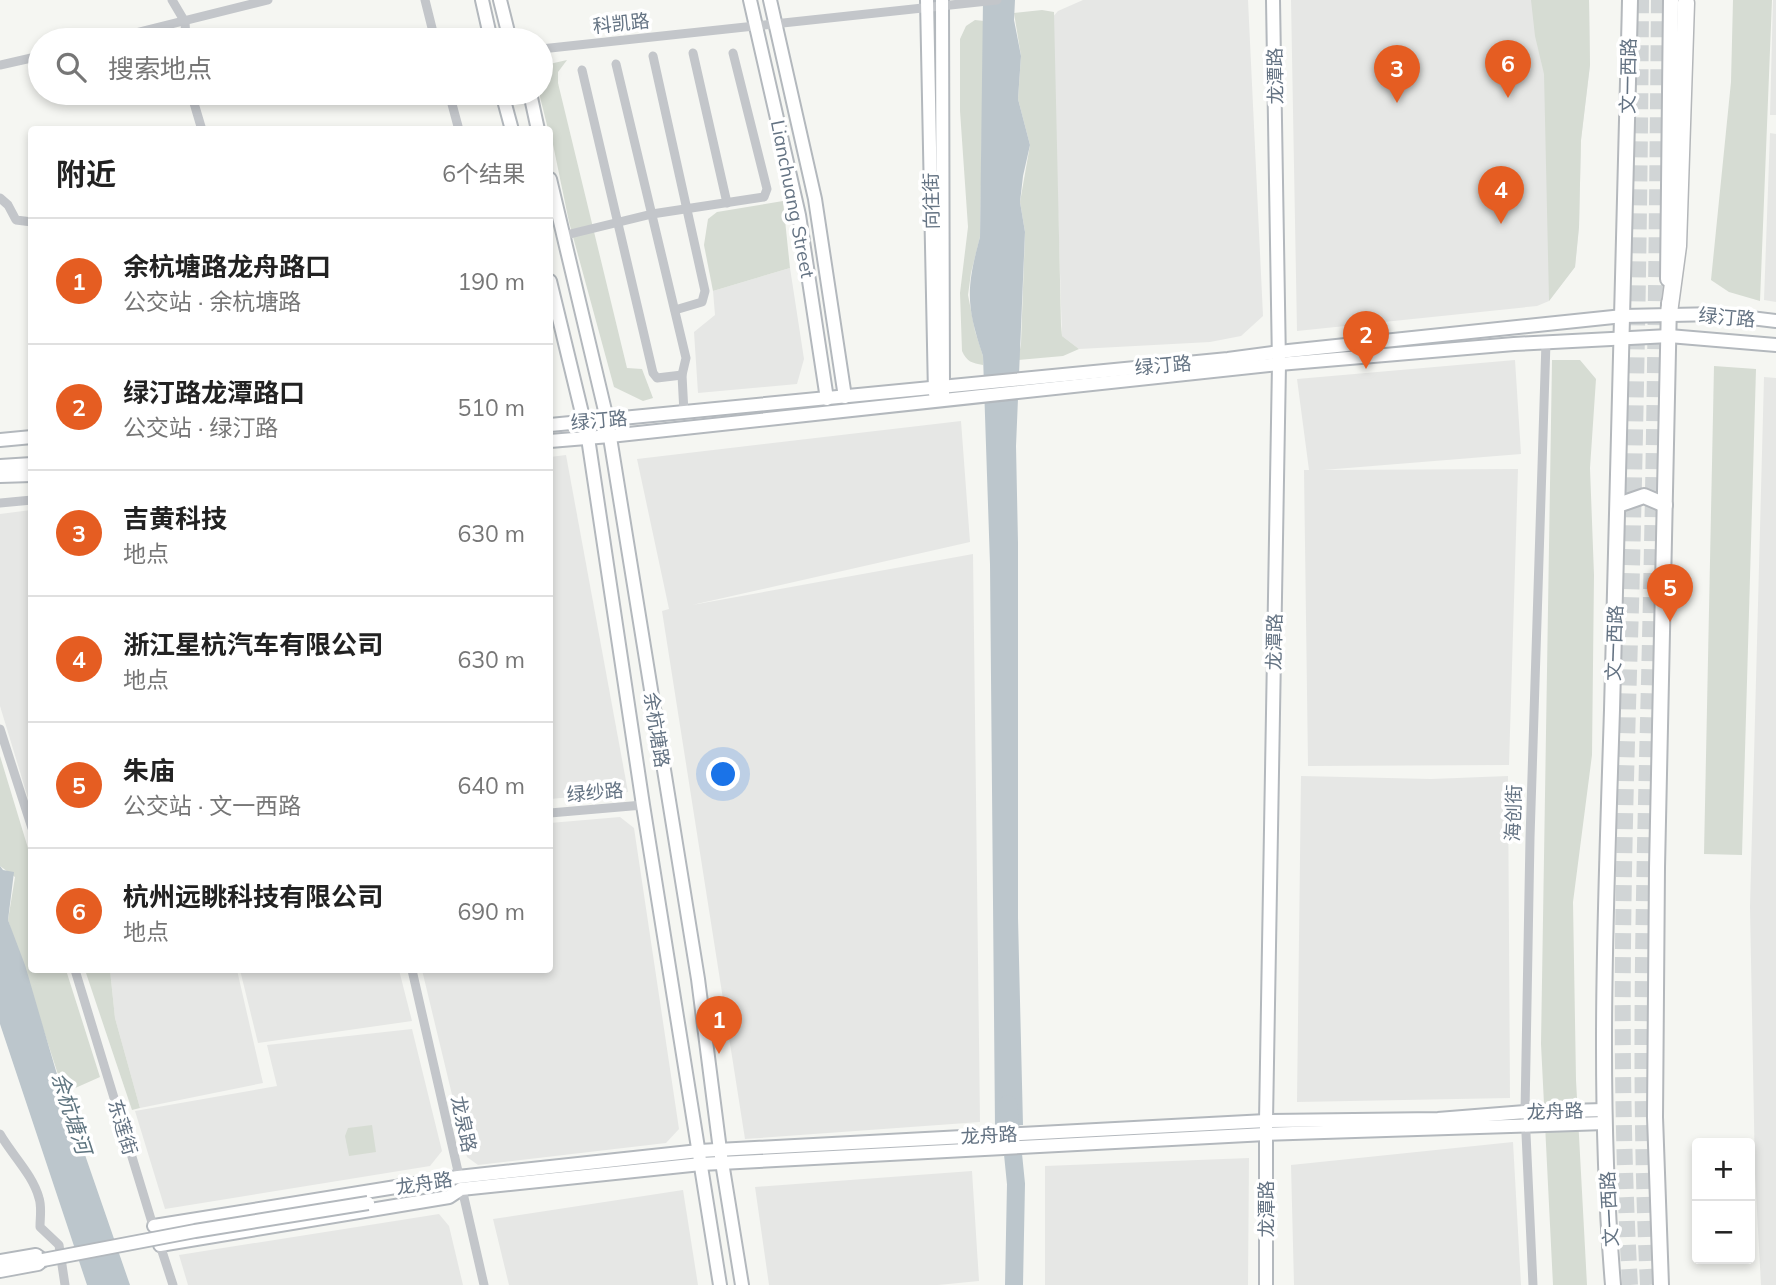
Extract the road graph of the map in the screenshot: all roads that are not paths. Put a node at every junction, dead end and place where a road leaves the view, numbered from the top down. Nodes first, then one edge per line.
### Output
1 (172, 0) edge
2 (268, 0) edge
3 (425, 0) edge
4 (482, 0) edge
5 (492, 0) edge
6 (500, 0) edge
7 (508, 0) edge
8 (750, 0) edge
9 (770, 0) edge
10 (997, 0) edge
11 (1273, 0) edge
12 (1630, 0) edge
13 (1678, 1) edge
14 (978, 2) edge
15 (942, 3) edge
16 (927, 4) edge
17 (185, 22) junction
18 (777, 23) junction
19 (757, 25) junction
20 (159, 28) edge
21 (185, 28) edge
22 (432, 28) edge
23 (488, 28) edge
24 (498, 28) edge
25 (507, 28) edge
26 (515, 28) edge
27 (553, 48) edge
28 (733, 52) dead end
29 (693, 53) dead end
30 (653, 56) dead end
31 (28, 59) edge
32 (616, 64) dead end
33 (0, 65) edge
34 (582, 71) dead end
35 (195, 105) edge
36 (452, 105) edge
37 (505, 105) edge
38 (533, 105) edge
39 (201, 126) edge
40 (458, 126) edge
41 (511, 126) edge
42 (537, 126) edge
43 (553, 193) edge
44 (0, 198) edge
45 (727, 204) junction
46 (687, 209) junction
47 (652, 214) junction
48 (28, 222) edge
49 (618, 223) junction
50 (562, 236) junction
51 (553, 293) edge
52 (675, 310) junction
53 (1669, 313) junction
54 (1623, 316) junction
55 (1776, 321) edge
56 (1669, 336) junction
57 (1623, 338) junction
58 (1546, 342) junction
59 (1776, 345) edge
60 (1279, 358) junction
61 (682, 375) junction
62 (1022, 385) junction
63 (939, 395) junction
64 (845, 397) junction
65 (827, 399) junction
66 (684, 413) junction
67 (607, 419) junction
68 (584, 421) junction
69 (553, 425) edge
70 (610, 436) junction
71 (28, 437) edge
72 (587, 438) junction
73 (0, 440) edge
74 (553, 441) edge
75 (28, 464) edge
76 (0, 466) edge
77 (28, 475) edge
78 (0, 477) edge
79 (28, 500) edge
80 (0, 503) edge
81 (1618, 505) junction
82 (1665, 505) junction
83 (0, 729) edge
84 (643, 804) junction
85 (553, 813) edge
86 (28, 816) edge
87 (76, 973) edge
88 (413, 973) edge
89 (1605, 1116) junction
90 (1526, 1119) junction
91 (1266, 1128) junction
92 (0, 1134) edge
93 (721, 1156) junction
94 (700, 1157) junction
95 (459, 1183) junction
96 (376, 1192) junction
97 (368, 1203) junction
98 (388, 1208) junction
99 (153, 1226) junction
100 (160, 1245) junction
101 (43, 1260) junction
102 (0, 1261) edge
103 (0, 1271) edge
104 (65, 1285) edge
105 (173, 1285) edge
106 (484, 1285) edge
107 (720, 1285) edge
108 (742, 1285) edge
109 (1266, 1285) edge
110 (1533, 1285) edge
111 (1613, 1285) edge
112 (1661, 1285) edge

1 - 17 street
2 - 17 street
3 - 22 street
4 - 23 street
5 - 24 street
6 - 25 street
7 - 26 street
8 - 19 street, Lianchuang Street
9 - 18 street, Lianchuang Street
10 - 14 street, 科凯路
11 - 60 street, 龙潭路
12 - 54 main road, 文一西路
13 - 53 highway
14 - 15 street, 科凯路
15 - 16 street, 科凯路
15 - 63 street, 向往街
16 - 18 street, 科凯路
16 - 63 street, 向往街
17 - 20 street
17 - 21 street
18 - 19 street, 科凯路
18 - 64 street, Lianchuang Street
19 - 27 street, 科凯路
19 - 65 street, Lianchuang Street
28 - 45 street
29 - 45 street
30 - 46 street
31 - 33 street
32 - 47 street
34 - 49 street
35 - 39 street
36 - 40 street
37 - 41 street
38 - 42 street
43 - 50 street, 余杭塘路
44 - 48 street
45 - 46 street
46 - 47 street
46 - 52 street
47 - 49 street
47 - 52 street
49 - 50 street
49 - 61 street
50 - 67 street, 余杭塘路
51 - 68 street, 余杭塘路
52 - 61 street
53 - 54 street, 绿汀路
53 - 55 street, 绿汀路
53 - 56 main road
54 - 57 main road, 文一西路
54 - 60 street, 绿汀路
56 - 57 street, 绿汀路
56 - 59 street, 绿汀路
56 - 82 main road
57 - 58 street, 绿汀路
57 - 81 main road, 文一西路
58 - 60 street, 绿汀路
58 - 90 street, 海创街
60 - 62 street, 绿汀路
60 - 91 street, 龙潭路
61 - 66 street
62 - 63 street, 绿汀路
62 - 63 street, 绿汀路
63 - 64 street, 绿汀路
63 - 70 street, 绿汀路
64 - 65 street, 绿汀路
65 - 66 street, 绿汀路
66 - 67 street, 绿汀路
67 - 68 street, 绿汀路
67 - 70 street, 余杭塘路
68 - 69 street, 绿汀路
68 - 72 street, 余杭塘路
70 - 72 street, 绿汀路
70 - 93 street, 余杭塘路
71 - 73 street
72 - 74 street, 绿汀路
72 - 84 street, 余杭塘路
75 - 76 street
77 - 78 street
79 - 80 street
81 - 82 main road
81 - 89 main road, 文一西路
82 - 112 main road
83 - 86 street
84 - 85 street, 绿纱路
84 - 94 street, 余杭塘路
87 - 99 street, 东莲街
88 - 95 street, 龙泉路
89 - 90 street, 龙舟路
89 - 111 main road, 文一西路
90 - 91 street, 龙舟路
90 - 110 street, 海创街
91 - 93 street, 龙舟路
91 - 93 street, 龙舟路
91 - 109 street, 龙潭路
92 - 104 street
93 - 94 street, 龙舟路
93 - 108 street, 余杭塘路
94 - 95 street, 龙舟路
94 - 107 street, 余杭塘路
95 - 96 street, 龙舟路
95 - 98 street, 龙舟路
95 - 106 street, 龙泉路
96 - 97 street, 龙舟路
96 - 99 street, 龙舟路
97 - 98 street, 龙舟路
97 - 101 street, 龙舟路, bridge
98 - 100 street, 龙舟路
99 - 100 street, 东莲街
100 - 105 street, 东莲街
101 - 102 street
101 - 103 street

